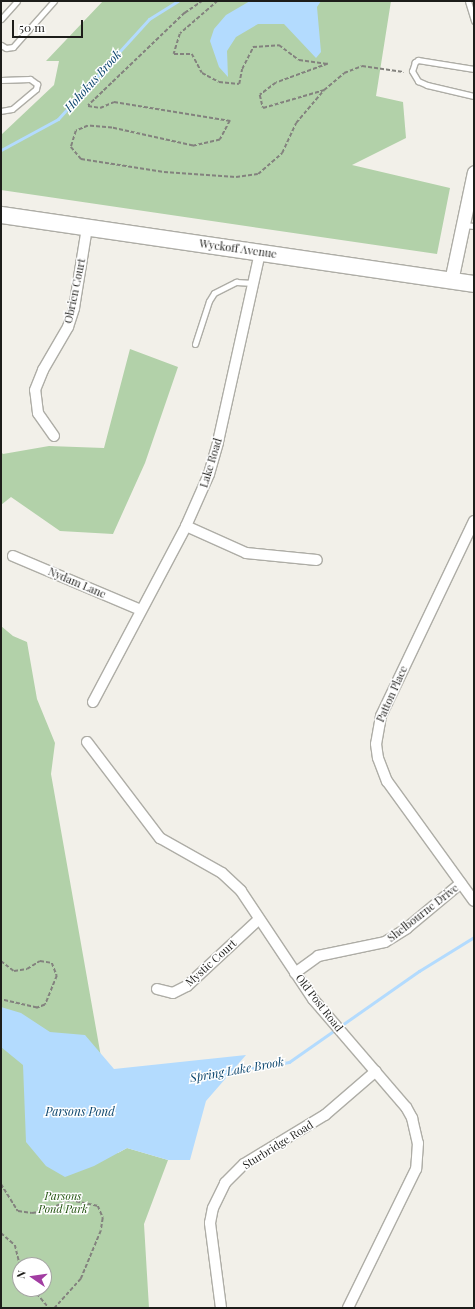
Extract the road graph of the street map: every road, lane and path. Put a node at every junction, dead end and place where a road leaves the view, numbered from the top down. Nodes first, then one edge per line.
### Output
1 (17, 1) edge
2 (54, 1) edge
3 (203, 1) edge
4 (218, 1) edge
5 (468, 1) edge
6 (1, 19) edge
7 (474, 21) edge
8 (1, 45) edge
9 (474, 69) edge
10 (412, 71) junction
11 (1, 80) edge
12 (324, 90) junction
13 (474, 96) edge
14 (1, 111) edge
15 (474, 172) edge
16 (1, 215) edge
17 (469, 225) edge
18 (87, 228) junction
19 (260, 252) junction
20 (451, 281) junction
21 (253, 283) junction
22 (474, 284) edge
23 (194, 344) dead end
24 (54, 436) dead end
25 (474, 521) edge
26 (186, 526) junction
27 (13, 556) dead end
28 (317, 560) dead end
29 (141, 610) junction
30 (93, 702) dead end
31 (87, 742) dead end
32 (461, 883) junction
33 (474, 901) edge
34 (259, 919) junction
35 (1, 961) edge
36 (295, 973) junction
37 (157, 989) dead end
38 (1, 1000) edge
39 (376, 1071) junction
40 (1, 1184) edge
41 (1, 1234) edge
42 (18, 1257) edge
43 (40, 1297) edge
44 (49, 1308) edge
45 (55, 1308) edge
46 (221, 1308) edge
47 (348, 1308) edge

1 - 6 lane
2 - 8 lane
3 - 12 path
4 - 12 path
5 - 7 lane
9 - 10 lane
10 - 12 path
10 - 13 lane
11 - 14 lane
15 - 17 street
16 - 18 main road, Wyckoff Avenue
17 - 20 street
18 - 19 main road, Wyckoff Avenue
18 - 24 street, Obrien Court
19 - 20 main road, Wyckoff Avenue
19 - 21 street, Lake Road
20 - 22 main road, Wyckoff Avenue
21 - 23 lane
21 - 26 street, Lake Road
25 - 32 street, Patton Place
26 - 28 street
26 - 29 street, Lake Road
27 - 29 street, Nydam Lane
29 - 30 street, Lake Road
31 - 34 street, Old Post Road
32 - 33 street, Patton Place
32 - 36 street, Shelbourne Drive
34 - 36 street, Old Post Road
34 - 37 street, Mystic Court
35 - 38 path
36 - 39 street, Old Post Road
39 - 46 street, Sturbridge Road
39 - 47 street, Old Post Road
40 - 45 path
41 - 42 path
43 - 44 path

